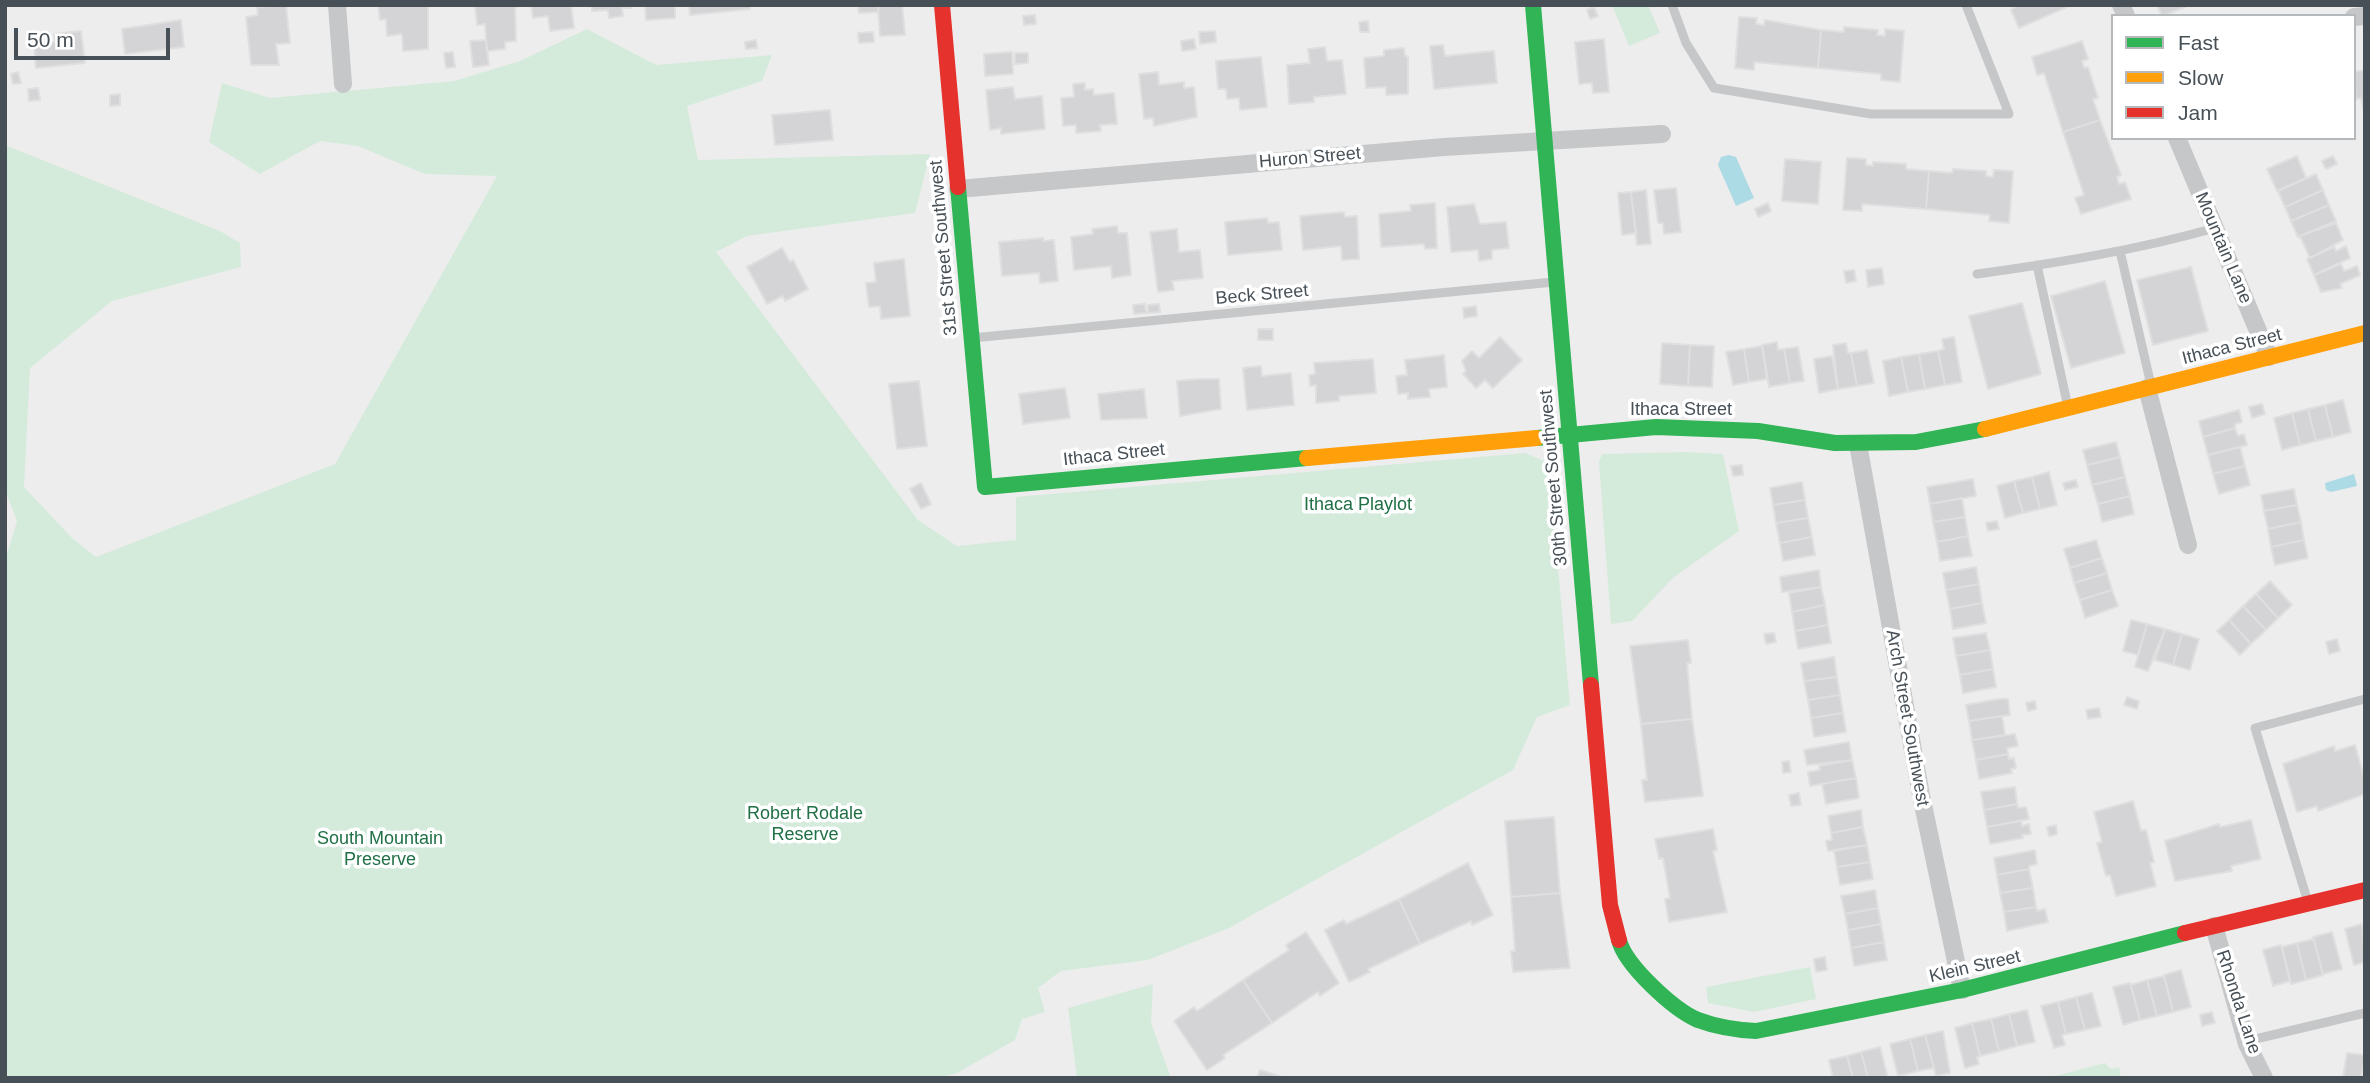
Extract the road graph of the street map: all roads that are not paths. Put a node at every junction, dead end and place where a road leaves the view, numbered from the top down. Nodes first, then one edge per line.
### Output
1 (337, 5) edge
2 (942, 5) edge
3 (1533, 5) edge
4 (1672, 5) edge
5 (1966, 5) edge
6 (343, 84) dead end
7 (1661, 134) dead end
8 (1544, 139) junction
9 (2178, 140) edge
10 (958, 189) junction
11 (2215, 228) junction
12 (2120, 251) junction
13 (2038, 265) junction
14 (1977, 274) dead end
15 (1556, 282) junction
16 (2365, 333) edge
17 (971, 338) junction
18 (2269, 357) junction
19 (2149, 388) junction
20 (2068, 408) junction
21 (1570, 432) junction
22 (1858, 444) junction
23 (985, 488) joint
24 (2188, 545) dead end
25 (2365, 699) edge
26 (2365, 890) edge
27 (2308, 901) junction
28 (2214, 926) junction
29 (1620, 946) joint
30 (1962, 990) junction
31 (2365, 1013) edge
32 (2247, 1041) junction
33 (2264, 1078) edge

1 - 6 street
2 - 10 street, 31st Street Southwest
3 - 8 street, 30th Street Southwest
4 - 5 lane
7 - 8 street, Huron Street
8 - 10 street, Huron Street
8 - 15 street, 30th Street Southwest
9 - 11 street, Mountain Lane
10 - 17 street, 31st Street Southwest
11 - 12 lane
11 - 18 street, Mountain Lane
12 - 13 lane
12 - 19 lane
13 - 14 lane
13 - 20 lane
15 - 17 lane, Beck Street
15 - 21 street, 30th Street Southwest
16 - 18 street, Ithaca Street
17 - 23 street, 31st Street Southwest
18 - 19 street, Ithaca Street
19 - 20 street, Ithaca Street
19 - 24 street
20 - 22 street, Ithaca Street
21 - 22 street, Ithaca Street
21 - 23 street, Ithaca Street
21 - 29 street, 30th Street Southwest
22 - 30 street, Arch Street Southwest
25 - 27 lane
26 - 27 street, Klein Street
27 - 28 street, Klein Street
28 - 30 street, Klein Street
28 - 32 street, Rhonda Lane
29 - 30 street, Klein Street
31 - 32 lane
32 - 33 street, Rhonda Lane

